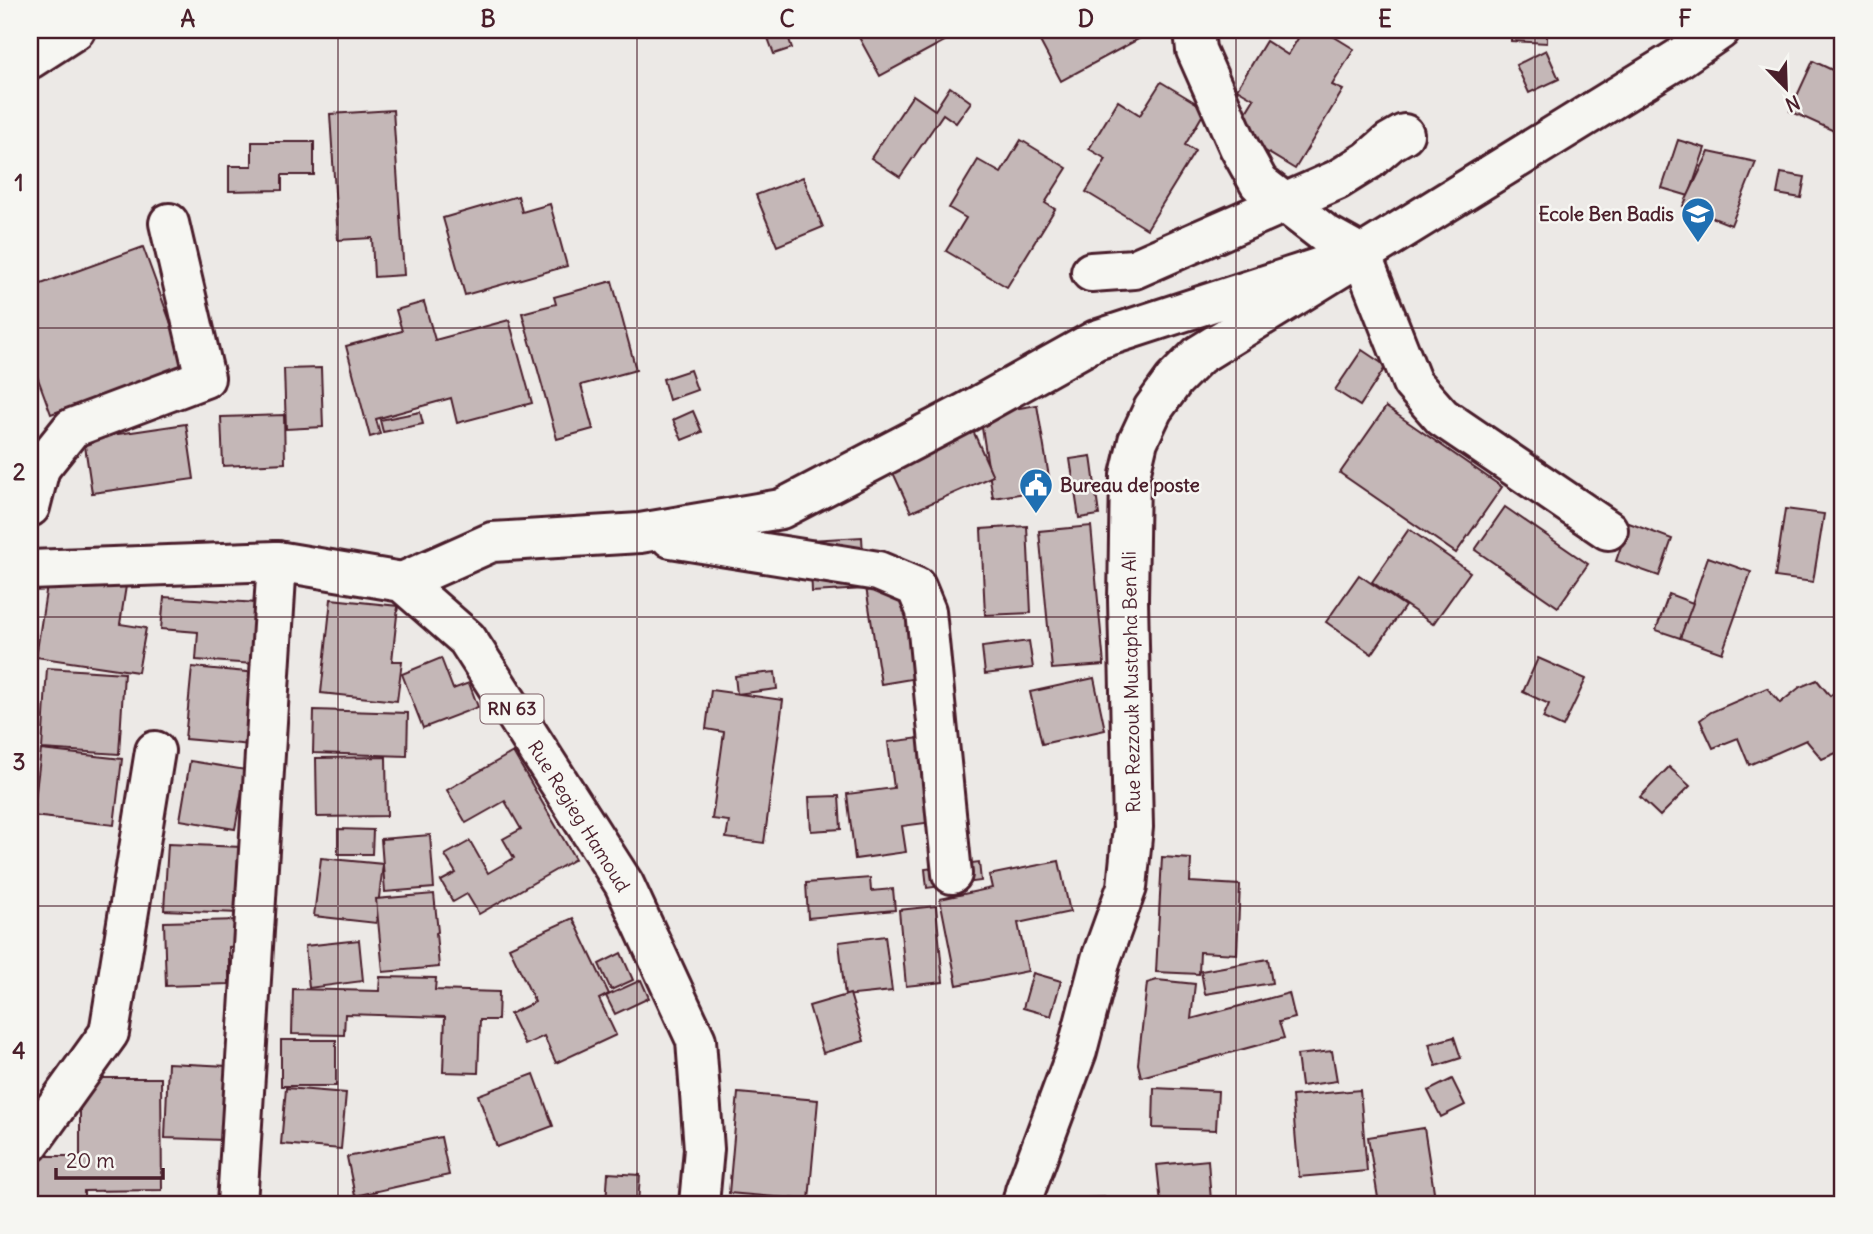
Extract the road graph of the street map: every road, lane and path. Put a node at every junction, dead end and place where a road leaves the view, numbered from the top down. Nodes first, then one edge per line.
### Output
1 (75, 30) edge
2 (1194, 30) edge
3 (1720, 30) edge
4 (30, 59) edge
5 (1404, 134) dead end
6 (1285, 202) junction
7 (169, 223) dead end
8 (1362, 254) junction
9 (1091, 272) dead end
10 (35, 463) edge
11 (30, 507) edge
12 (1608, 530) dead end
13 (640, 533) junction
14 (276, 561) junction
15 (30, 570) edge
16 (402, 582) junction
17 (155, 751) dead end
18 (952, 874) dead end
19 (30, 1143) edge
20 (237, 1204) edge
21 (699, 1204) edge
22 (1022, 1204) edge

1 - 4 street
2 - 6 street
3 - 8 street
5 - 6 street
6 - 8 street
6 - 9 street
7 - 10 street
8 - 12 street
8 - 13 street
8 - 22 street, Rue Rezzouk Mustapha Ben Ali
10 - 11 street
13 - 16 street
13 - 18 street
14 - 15 street
14 - 16 street
14 - 20 street
16 - 21 street, Rue Regieg Hamoud / RN 63
17 - 19 street

